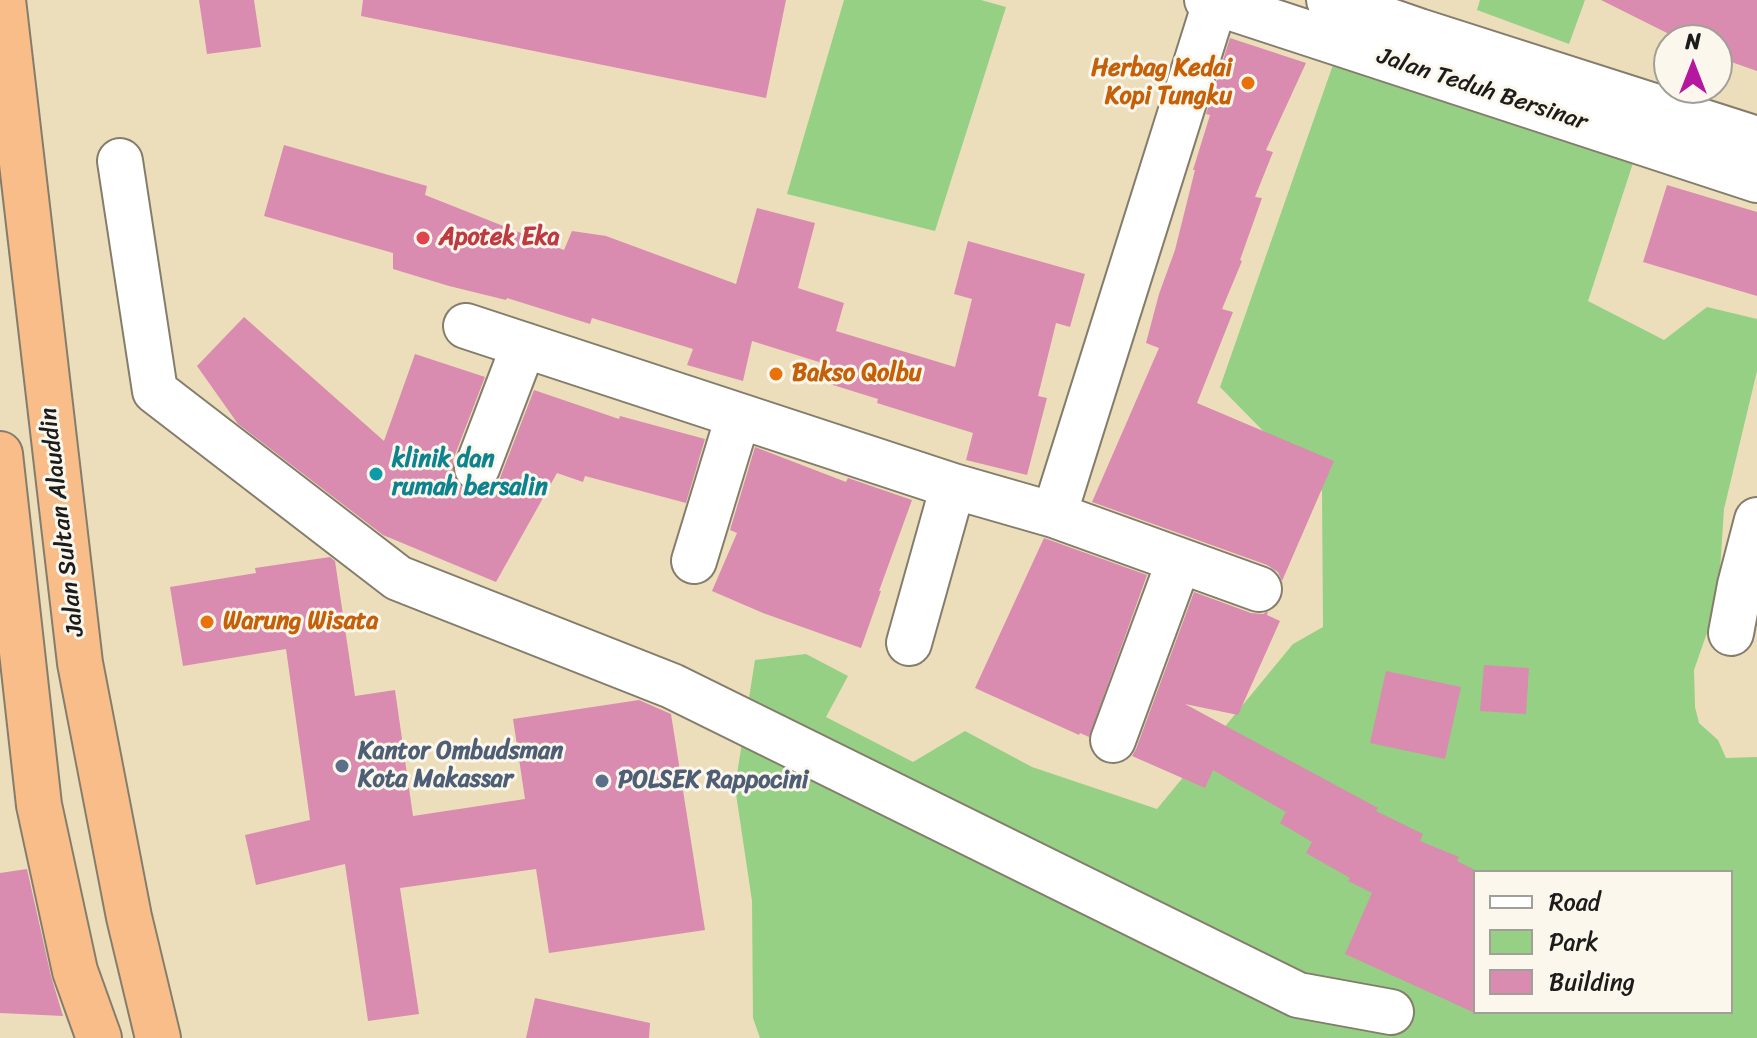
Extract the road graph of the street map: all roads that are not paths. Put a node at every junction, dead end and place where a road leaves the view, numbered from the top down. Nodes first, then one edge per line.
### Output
1 (3, 0) edge
2 (1329, 0) edge
3 (1211, 2) edge
4 (1757, 139) edge
5 (10, 144) edge
6 (120, 161) dead end
7 (1757, 180) edge
8 (466, 326) dead end
9 (524, 345) junction
10 (738, 417) junction
11 (0, 454) edge
12 (477, 468) dead end
13 (953, 486) junction
14 (1054, 515) junction
15 (1757, 520) edge
16 (694, 561) dead end
17 (1179, 561) junction
18 (1259, 589) dead end
19 (1731, 633) dead end
20 (909, 643) dead end
21 (1113, 740) dead end
22 (1391, 1012) dead end
23 (99, 1038) edge
24 (158, 1038) edge

1 - 5 highway, Jalan Sultan Alauddin
2 - 4 street, Jalan Teduh Bersinar
3 - 7 street, Jalan Teduh Bersinar
3 - 14 street
5 - 24 highway, Jalan Sultan Alauddin
6 - 22 street
8 - 9 street
9 - 10 street
9 - 12 street
10 - 13 street
10 - 16 street
11 - 23 highway
13 - 14 street
13 - 20 street
14 - 17 street
15 - 19 street
17 - 18 street
17 - 21 street

